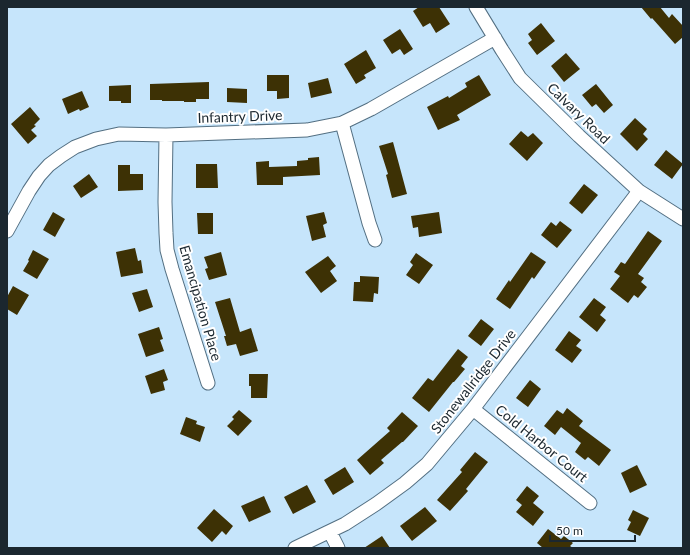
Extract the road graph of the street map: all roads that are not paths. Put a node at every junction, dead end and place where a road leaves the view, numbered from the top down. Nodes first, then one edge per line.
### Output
1 (476, 7) edge
2 (495, 38) junction
3 (342, 123) junction
4 (166, 135) junction
5 (640, 192) junction
6 (683, 219) edge
7 (7, 230) edge
8 (375, 240) dead end
9 (208, 383) dead end
10 (473, 409) junction
11 (590, 503) dead end
12 (330, 532) junction
13 (295, 548) edge
14 (338, 548) edge

1 - 2 street, Calvary Road
2 - 3 street, Infantry Drive
2 - 5 street, Calvary Road
3 - 4 street, Infantry Drive
3 - 8 street
4 - 7 street, Infantry Drive
4 - 9 street, Emancipation Place
5 - 6 street, Calvary Road
5 - 10 street, Stonewallridge Drive
10 - 11 street, Cold Harbor Court
10 - 12 street, Stonewallridge Drive
12 - 13 street, Stonewallridge Drive
12 - 14 street

